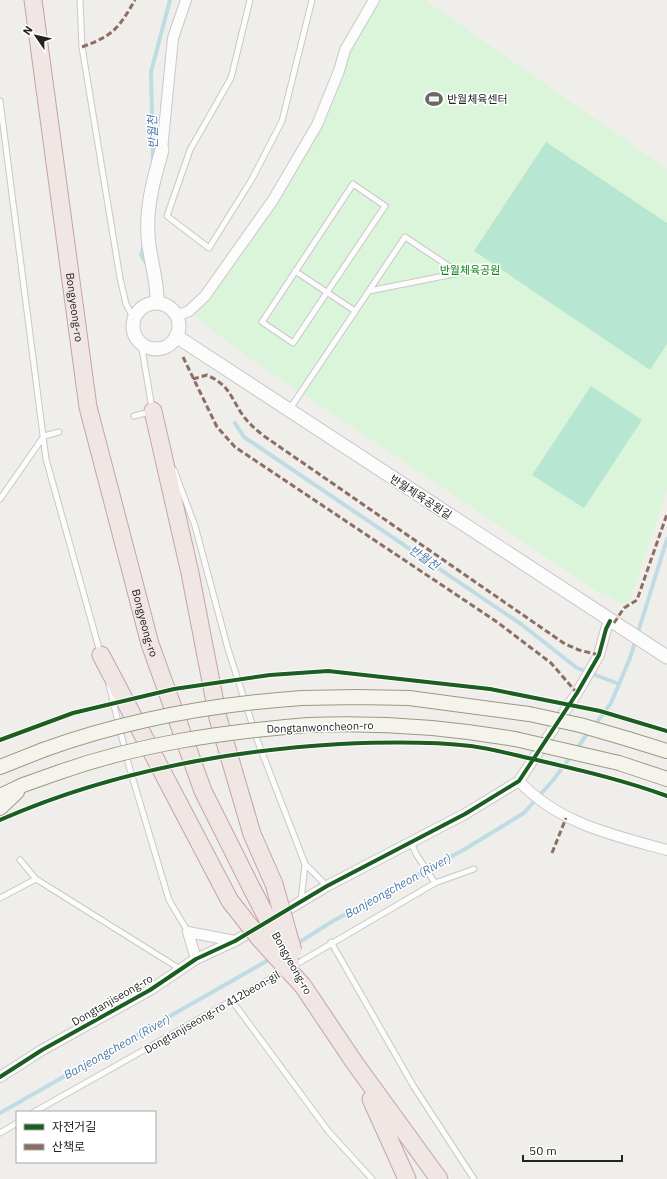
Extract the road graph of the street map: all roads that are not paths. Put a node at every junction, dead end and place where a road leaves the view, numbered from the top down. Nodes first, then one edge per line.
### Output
1 (33, 0) edge
2 (80, 0) edge
3 (186, 0) edge
4 (250, 0) edge
5 (312, 0) edge
6 (374, 0) edge
7 (0, 102) edge
8 (162, 150) joint
9 (295, 271) junction
10 (369, 291) junction
11 (327, 292) junction
12 (157, 303) junction
13 (355, 311) junction
14 (176, 316) junction
15 (134, 319) junction
16 (176, 336) junction
17 (141, 343) junction
18 (153, 411) junction
19 (288, 411) junction
20 (134, 416) dead end
21 (59, 432) dead end
22 (44, 436) junction
23 (0, 499) edge
24 (614, 623) junction
25 (101, 655) junction
26 (667, 657) edge
27 (667, 751) edge
28 (6, 762) edge
29 (0, 767) edge
30 (667, 779) edge
31 (521, 784) junction
32 (23, 785) junction
33 (0, 796) edge
34 (0, 808) edge
35 (411, 842) junction
36 (667, 850) edge
37 (20, 860) dead end
38 (305, 864) junction
39 (474, 869) dead end
40 (36, 879) junction
41 (435, 883) junction
42 (327, 886) junction
43 (0, 898) edge
44 (301, 900) junction
45 (188, 932) junction
46 (235, 941) junction
47 (332, 942) junction
48 (196, 959) junction
49 (180, 969) junction
50 (303, 986) junction
51 (233, 1002) junction
52 (354, 1062) junction
53 (0, 1077) edge
54 (36, 1111) edge
55 (16, 1124) edge
56 (0, 1134) edge
57 (434, 1173) edge
58 (372, 1179) edge
59 (407, 1179) edge
60 (443, 1179) edge
61 (474, 1179) edge

1 - 50 highway, Bongyeong-ro, bridge
2 - 15 lane
3 - 8 street
4 - 5 lane
6 - 14 street
7 - 22 lane
8 - 12 street
9 - 11 lane
9 - 11 lane
9 - 11 lane
10 - 10 lane
10 - 13 lane
11 - 13 lane
12 - 14 street
12 - 15 street
13 - 19 lane
14 - 16 street
15 - 17 street
16 - 17 street
16 - 19 street, 반월체육공원길
17 - 18 lane
18 - 20 lane
18 - 38 lane
18 - 50 highway, bridge
19 - 24 street, 반월체육공원길
21 - 22 lane
22 - 23 lane
22 - 25 lane
24 - 26 street, 반월체육공원길
24 - 31 street
25 - 45 lane
25 - 50 highway, bridge
27 - 28 main road, bridge
28 - 29 main road
30 - 32 main road, Dongtanwoncheon-ro, bridge
31 - 35 street, Dongtanjiseong-ro
31 - 36 street
32 - 33 main road, Dongtanwoncheon-ro
32 - 34 main road
35 - 41 lane
35 - 42 street, Dongtanjiseong-ro
37 - 40 lane
38 - 42 lane
38 - 44 lane
39 - 41 lane, Dongtanjiseong-ro 412beon-gil
40 - 43 lane
40 - 49 lane
41 - 47 lane, Dongtanjiseong-ro 412beon-gil
42 - 44 street, Dongtanjiseong-ro
44 - 46 street, Dongtanjiseong-ro
45 - 46 street
45 - 48 street
46 - 48 street, Dongtanjiseong-ro
47 - 51 lane, Dongtanjiseong-ro 412beon-gil
47 - 61 lane
48 - 49 street, Dongtanjiseong-ro
49 - 53 street, Dongtanjiseong-ro
50 - 52 highway, Bongyeong-ro
51 - 54 lane, Dongtanjiseong-ro 412beon-gil
51 - 58 lane
52 - 57 highway, Bongyeong-ro
52 - 59 highway
55 - 56 lane
57 - 60 highway, Bongyeong-ro

